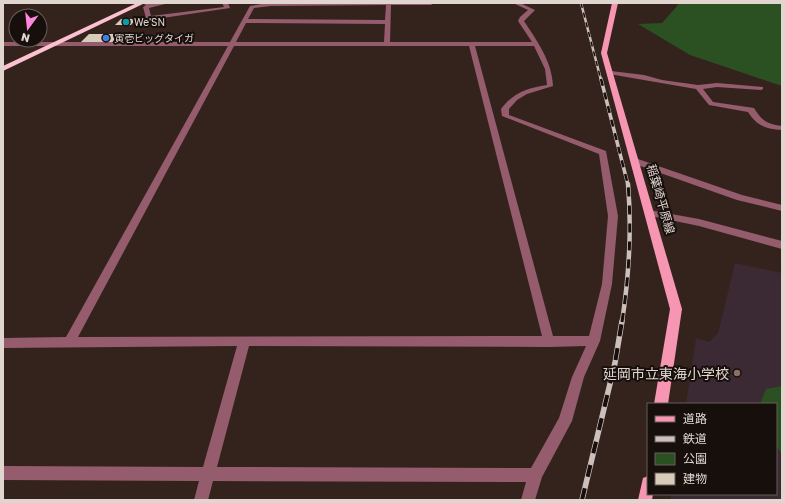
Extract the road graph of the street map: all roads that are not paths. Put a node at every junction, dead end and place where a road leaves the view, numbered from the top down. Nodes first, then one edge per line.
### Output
1 (131, 3) edge
2 (143, 3) edge
3 (166, 3) edge
4 (225, 3) edge
5 (296, 3) edge
6 (345, 3) edge
7 (389, 3) edge
8 (431, 3) edge
9 (516, 3) edge
10 (533, 3) edge
11 (615, 3) edge
12 (150, 5) junction
13 (528, 8) junction
14 (246, 21) junction
15 (389, 22) junction
16 (387, 42) junction
17 (48, 43) edge
18 (56, 43) junction
19 (233, 43) junction
20 (471, 43) junction
21 (48, 44) edge
22 (536, 44) junction
23 (37, 48) edge
24 (3, 64) edge
25 (3, 69) edge
26 (611, 73) junction
27 (698, 87) junction
28 (761, 88) dead end
29 (782, 128) edge
30 (635, 161) junction
31 (782, 208) edge
32 (649, 213) junction
33 (782, 245) edge
34 (244, 340) junction
35 (594, 341) junction
36 (69, 342) junction
37 (550, 342) junction
38 (3, 343) edge
39 (661, 403) edge
40 (3, 473) edge
41 (208, 473) junction
42 (536, 475) junction
43 (647, 489) edge
44 (202, 500) edge
45 (528, 500) edge
46 (645, 500) edge

1 - 17 highway
2 - 12 street
2 - 18 highway
3 - 12 street
4 - 12 street
5 - 6 street
5 - 14 street
6 - 7 street
7 - 8 street
7 - 15 street
9 - 13 street
10 - 13 street
11 - 26 main road, 稲葉崎平原線
13 - 22 street
14 - 15 street
14 - 19 street
15 - 16 street
16 - 19 street
16 - 20 street
18 - 19 street
18 - 21 street
18 - 25 highway
19 - 36 street
20 - 22 street
20 - 37 street
22 - 35 street
23 - 24 highway
26 - 27 street
26 - 30 main road, 稲葉崎平原線
27 - 28 street
27 - 29 street
30 - 31 street
30 - 32 main road, 稲葉崎平原線
32 - 33 street
32 - 39 main road, 稲葉崎平原線
34 - 36 street
34 - 37 street
34 - 41 street
35 - 37 street
35 - 42 street
36 - 38 street
40 - 41 street
41 - 42 street
41 - 44 street
42 - 45 street
43 - 46 main road

